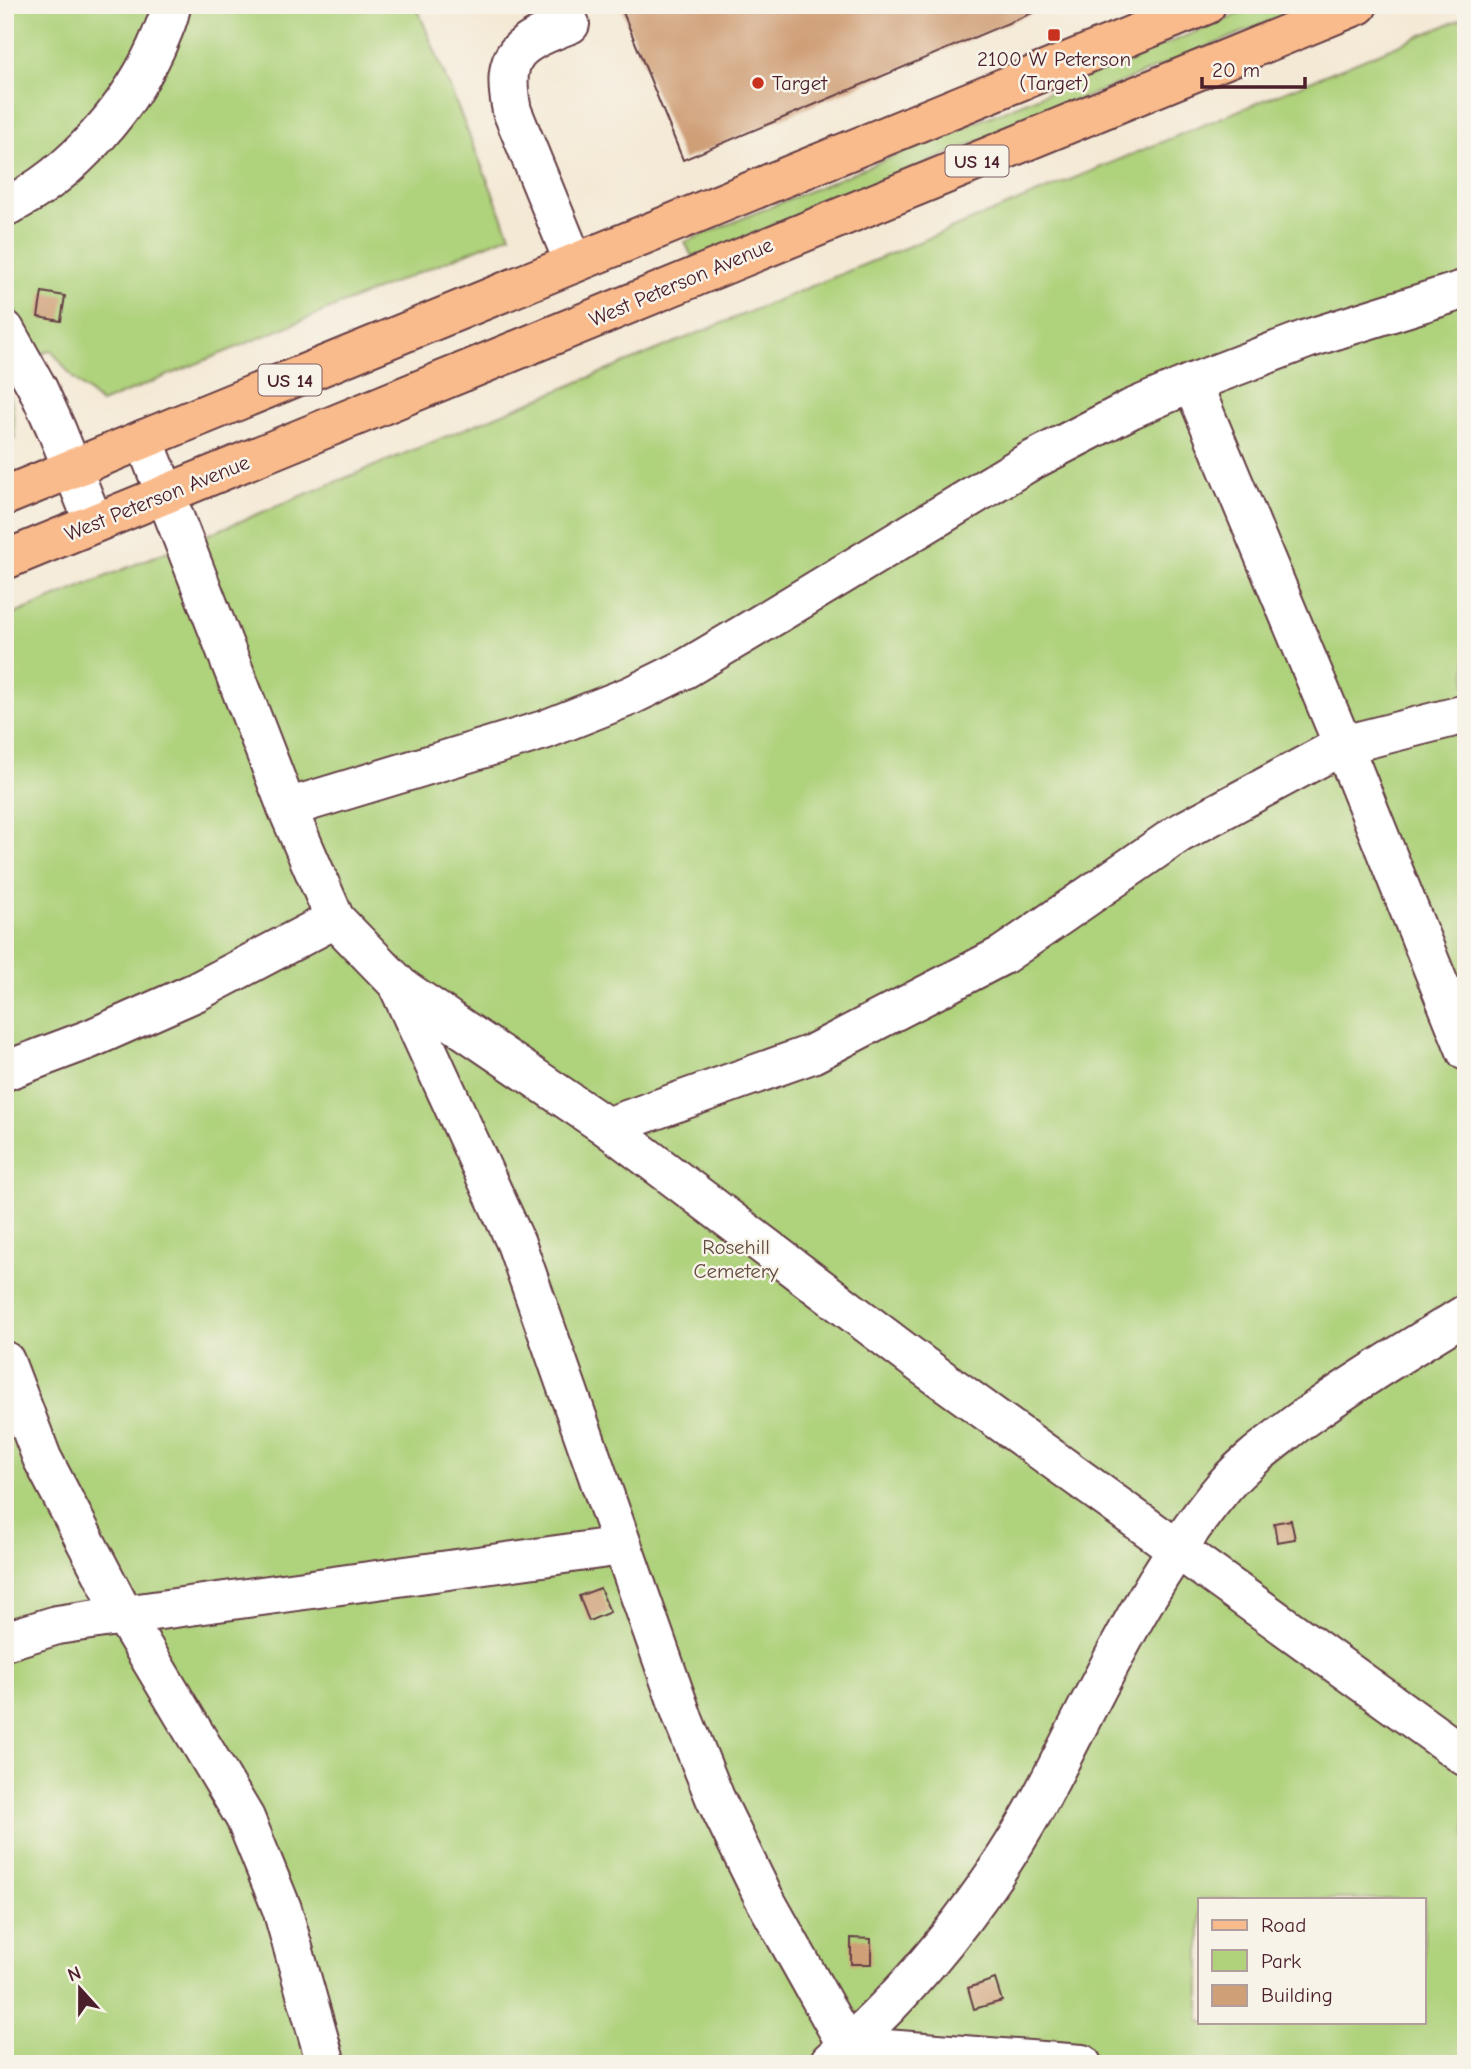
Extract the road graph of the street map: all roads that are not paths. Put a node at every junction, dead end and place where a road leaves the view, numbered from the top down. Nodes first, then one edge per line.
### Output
1 (171, 5) edge
2 (1206, 5) edge
3 (1358, 5) edge
4 (570, 24) dead end
5 (5, 207) edge
6 (574, 263) junction
7 (1466, 289) edge
8 (5, 330) edge
9 (1192, 383) junction
10 (145, 439) junction
11 (72, 469) junction
12 (166, 494) junction
13 (5, 496) edge
14 (94, 523) junction
15 (5, 560) edge
16 (1466, 714) edge
17 (1343, 745) junction
18 (287, 808) junction
19 (335, 919) junction
20 (397, 984) junction
21 (1466, 1051) edge
22 (5, 1070) edge
23 (607, 1127) junction
24 (1466, 1314) edge
25 (5, 1361) edge
26 (622, 1546) junction
27 (1178, 1547) junction
28 (124, 1615) junction
29 (5, 1641) edge
30 (1466, 1757) edge
31 (843, 2058) edge
32 (326, 2064) edge
33 (1082, 2064) edge

1 - 5 lane
2 - 6 main road, US 14
3 - 12 main road, West Peterson Avenue / US 14
4 - 6 lane
6 - 10 main road, US 14
7 - 9 lane
8 - 11 lane
9 - 17 lane
9 - 18 lane
10 - 11 main road, US 14
10 - 12 lane
11 - 13 main road, US 14
11 - 14 lane
12 - 14 main road, West Peterson Avenue / US 14
12 - 18 lane
14 - 15 main road, West Peterson Avenue / US 14
16 - 17 lane
17 - 21 lane
17 - 23 lane
18 - 19 lane
19 - 20 lane
19 - 22 lane
20 - 23 lane
20 - 26 lane
23 - 27 lane
24 - 27 lane
25 - 28 lane
26 - 28 lane
26 - 31 lane
27 - 30 lane
27 - 31 lane
28 - 29 lane
28 - 32 lane
31 - 33 lane

